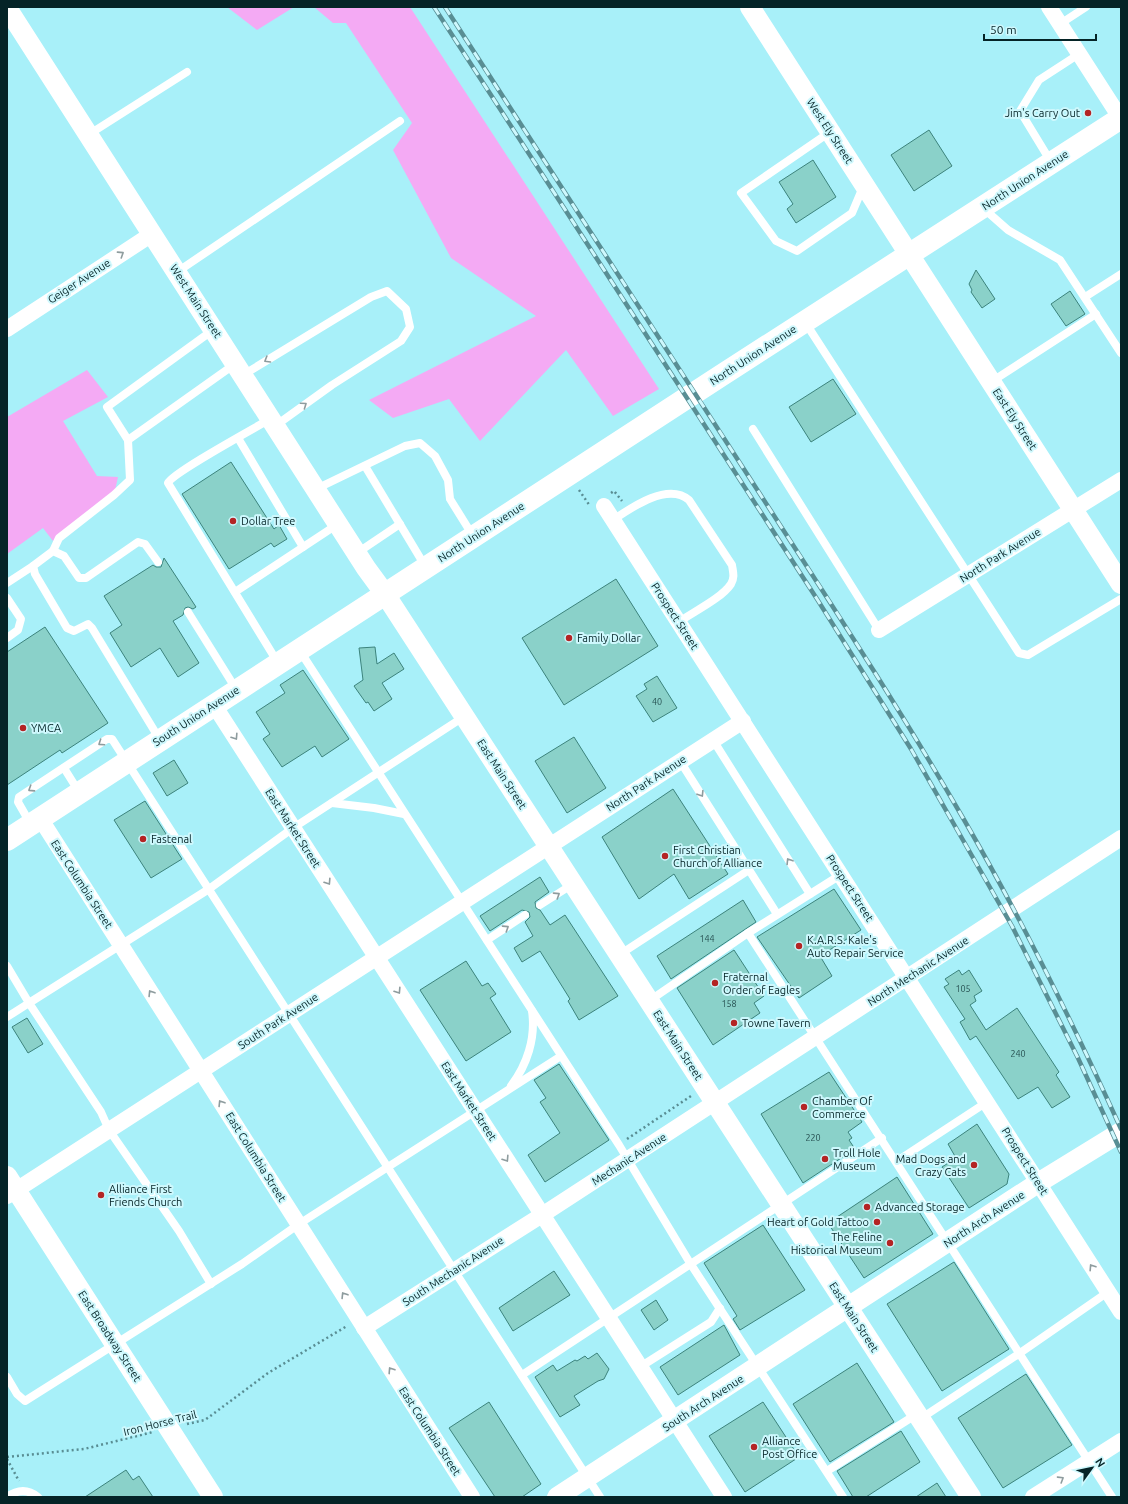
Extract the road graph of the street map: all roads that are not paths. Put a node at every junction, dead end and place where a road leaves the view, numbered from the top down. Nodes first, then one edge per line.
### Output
1 (750, 7) edge
2 (1049, 7) edge
3 (1086, 7) edge
4 (7, 8) edge
5 (1060, 24) junction
6 (1079, 54) junction
7 (187, 72) dead end
8 (1121, 119) edge
9 (400, 122) dead end
10 (830, 132) junction
11 (88, 135) junction
12 (1052, 163) junction
13 (864, 185) junction
14 (982, 207) junction
15 (152, 234) junction
16 (909, 254) junction
17 (177, 272) junction
18 (1121, 274) edge
19 (1085, 297) junction
20 (1096, 314) junction
21 (805, 321) junction
22 (7, 329) edge
23 (214, 329) junction
24 (1121, 353) edge
25 (239, 369) junction
26 (991, 382) junction
27 (273, 422) junction
28 (753, 429) dead end
29 (238, 438) junction
30 (128, 440) junction
31 (365, 466) junction
32 (1121, 480) edge
33 (316, 489) junction
34 (604, 506) dead end
35 (1074, 510) junction
36 (613, 520) junction
37 (338, 524) junction
38 (400, 524) junction
39 (473, 537) junction
40 (303, 547) junction
41 (53, 551) junction
42 (357, 553) junction
43 (158, 562) dead end
44 (33, 566) junction
45 (426, 568) junction
46 (969, 574) junction
47 (7, 583) edge
48 (1121, 584) edge
49 (235, 592) junction
50 (385, 594) junction
51 (7, 598) edge
52 (1121, 599) edge
53 (188, 612) dead end
54 (679, 622) junction
55 (879, 630) joint
56 (7, 638) edge
57 (299, 650) junction
58 (278, 663) junction
59 (236, 690) junction
60 (214, 704) junction
61 (465, 716) junction
62 (743, 721) junction
63 (160, 740) junction
64 (714, 740) junction
65 (127, 761) junction
66 (680, 762) junction
67 (64, 768) junction
68 (378, 774) junction
69 (79, 792) junction
70 (332, 803) junction
71 (404, 814) junction
72 (36, 821) junction
73 (293, 828) junction
74 (1121, 838) edge
75 (7, 840) edge
76 (549, 846) junction
77 (749, 870) junction
78 (842, 874) junction
79 (574, 884) junction
80 (209, 889) junction
81 (810, 894) junction
82 (462, 902) junction
83 (540, 906) dead end
84 (776, 914) junction
85 (525, 915) dead end
86 (748, 933) junction
87 (486, 940) junction
88 (121, 945) junction
89 (619, 955) junction
90 (376, 957) junction
91 (7, 966) edge
92 (908, 977) junction
93 (649, 1001) junction
94 (29, 1003) junction
95 (532, 1010) junction
96 (289, 1014) junction
97 (7, 1017) edge
98 (816, 1037) junction
99 (561, 1056) junction
100 (201, 1071) junction
101 (508, 1090) junction
102 (715, 1102) junction
103 (987, 1102) junction
104 (476, 1111) junction
105 (109, 1130) junction
106 (1121, 1132) edge
107 (882, 1138) junction
108 (627, 1160) junction
109 (897, 1161) junction
110 (388, 1168) junction
111 (1038, 1183) junction
112 (10, 1187) edge
113 (782, 1205) junction
114 (542, 1215) junction
115 (299, 1224) junction
116 (949, 1242) junction
117 (690, 1263) junction
118 (454, 1271) junction
119 (211, 1284) junction
120 (1108, 1292) junction
121 (720, 1308) junction
122 (848, 1308) junction
123 (1121, 1312) edge
124 (609, 1319) junction
125 (362, 1324) junction
126 (114, 1344) junction
127 (1020, 1353) junction
128 (759, 1366) junction
129 (640, 1367) junction
130 (522, 1376) junction
131 (7, 1377) edge
132 (918, 1416) junction
133 (675, 1421) junction
134 (1121, 1441) edge
135 (1089, 1461) junction
136 (827, 1471) junction
137 (588, 1477) junction
138 (7, 1497) edge
139 (38, 1497) edge
140 (213, 1497) edge
141 (472, 1497) edge
142 (557, 1497) edge
143 (600, 1497) edge
144 (724, 1497) edge
145 (843, 1497) edge
146 (971, 1497) edge
147 (1033, 1497) edge
148 (1112, 1497) edge

1 - 10 street, West Ely Street
2 - 5 street
3 - 5 lane
4 - 11 street, West Main Street
5 - 6 street
6 - 8 street
6 - 12 lane
7 - 11 lane
8 - 12 main road, North Union Avenue
9 - 17 lane
10 - 13 street, West Ely Street
10 - 13 lane
11 - 15 street, West Main Street
12 - 14 main road, North Union Avenue
13 - 16 street, West Ely Street
14 - 16 main road, North Union Avenue
14 - 19 lane
15 - 17 street, West Main Street
22 -> 15 street, Geiger Avenue
16 - 21 main road, North Union Avenue
16 - 26 street, East Ely Street
17 - 23 street, West Main Street
18 - 19 lane
19 - 20 lane
20 - 24 lane
20 - 26 lane
21 - 39 main road, North Union Avenue
21 - 46 lane
23 - 25 street, West Main Street
23 - 30 lane
25 - 27 street, West Main Street
27 -> 25 lane
25 - 30 lane
26 - 35 street, East Ely Street
27 - 29 lane
27 - 33 street, West Main Street
28 - 55 lane
29 - 40 lane
29 - 49 lane
30 - 41 lane
31 - 33 lane
31 - 38 lane
31 - 39 lane
32 - 35 street, North Park Avenue
33 - 37 street, West Main Street
34 - 36 street, Prospect Street
35 - 46 street, North Park Avenue
35 - 48 street, East Ely Street
36 - 54 street, Prospect Street
36 - 54 lane
37 - 40 lane
37 - 42 street, West Main Street
38 - 42 lane
38 - 45 lane
39 - 45 main road, North Union Avenue
40 - 49 lane
41 - 43 lane
41 - 44 lane
42 - 50 street, West Main Street
44 - 47 lane
44 - 63 lane
45 - 50 main road, North Union Avenue
46 - 52 lane
46 - 55 street, North Park Avenue
49 - 58 lane
50 - 57 main road, South Union Avenue
50 - 61 street, East Main Street
51 - 56 lane
53 - 59 lane
54 - 62 street, Prospect Street
57 - 58 main road, South Union Avenue
57 - 68 lane
58 - 59 main road, South Union Avenue
59 - 60 main road, South Union Avenue
60 - 63 main road, South Union Avenue
60 -> 73 street, East Market Street
61 - 68 lane
61 - 76 street, East Main Street
62 - 64 street, North Park Avenue
62 - 78 street, Prospect Street
63 - 65 main road, South Union Avenue
64 - 66 street, North Park Avenue
81 -> 64 lane
65 -> 67 lane
65 - 69 main road, South Union Avenue
65 - 80 lane
66 - 76 street, North Park Avenue
66 -> 77 lane
67 - 69 lane
67 -> 72 lane
68 - 70 lane
68 - 71 lane
69 - 72 main road, South Union Avenue
70 - 71 lane
70 - 73 lane
71 - 82 lane
72 - 75 main road, South Union Avenue
72 - 88 street, East Columbia Street
73 - 80 lane
73 -> 90 street, East Market Street
74 - 92 street, North Mechanic Avenue
76 - 79 street, East Main Street
76 - 82 street, South Park Avenue
77 - 84 lane
77 - 89 lane
78 - 81 lane
78 - 92 street, Prospect Street
83 -> 79 lane
79 - 89 street, East Main Street
80 - 88 lane
80 - 96 lane
81 - 84 lane
82 - 87 lane
82 - 90 street, South Park Avenue
84 - 86 lane
87 -> 85 lane
86 - 93 lane
86 - 98 lane
87 - 95 lane
88 - 94 lane
100 -> 88 street, East Columbia Street
89 - 93 street, East Main Street
90 - 96 street, South Park Avenue
90 -> 104 street, East Market Street
91 - 94 lane
92 - 98 street, North Mechanic Avenue
92 - 103 street, Prospect Street
93 - 102 street, East Main Street
94 - 97 lane
94 - 105 lane
95 - 99 lane
95 - 101 lane
96 - 100 street, South Park Avenue
96 - 110 lane
98 - 102 street, North Mechanic Avenue
98 - 107 lane
99 - 101 lane
99 - 108 lane
100 - 105 street, South Park Avenue
115 -> 100 street, East Columbia Street
101 - 104 lane
102 - 108 street, Mechanic Avenue
102 - 113 street, East Main Street
103 - 109 lane
103 - 111 street, Prospect Street
104 - 110 lane
104 -> 114 street, East Market Street
105 - 112 street, South Park Avenue
105 - 119 lane
106 - 111 street, North Arch Avenue
107 - 109 lane
107 - 113 lane
108 - 114 street, Mechanic Avenue
108 - 117 lane
109 - 116 lane
110 - 115 lane
110 - 118 lane
111 - 116 street, North Arch Avenue
120 -> 111 street, Prospect Street
112 - 126 street, East Broadway Street
113 - 117 lane
113 - 122 street, East Main Street
114 - 118 street, South Mechanic Avenue
114 - 124 street, East Market Street
115 - 119 lane
125 -> 115 street, East Columbia Street
116 - 122 street, North Arch Avenue
116 - 127 lane
117 - 121 lane
117 - 124 lane
118 - 125 street, South Mechanic Avenue
118 - 130 lane
119 - 126 lane
120 - 123 street, Prospect Street
120 - 127 lane
121 - 128 lane
121 - 129 lane
122 - 128 street, South Arch Avenue
122 - 132 street, East Main Street
124 - 129 street, East Market Street
124 - 130 lane
141 -> 125 street, East Columbia Street
126 - 131 lane
126 - 140 street, East Broadway Street
127 - 132 lane
127 - 135 lane
128 - 133 street, South Arch Avenue
128 - 136 lane
129 - 133 street, East Market Street
130 - 137 lane
132 - 136 lane
132 - 146 street, East Main Street
133 - 137 street, South Arch Avenue
133 - 144 street, East Market Street
134 - 135 street
147 -> 135 street
135 - 148 lane
136 - 145 lane
137 - 142 street, South Arch Avenue
137 - 143 lane
138 - 139 lane

